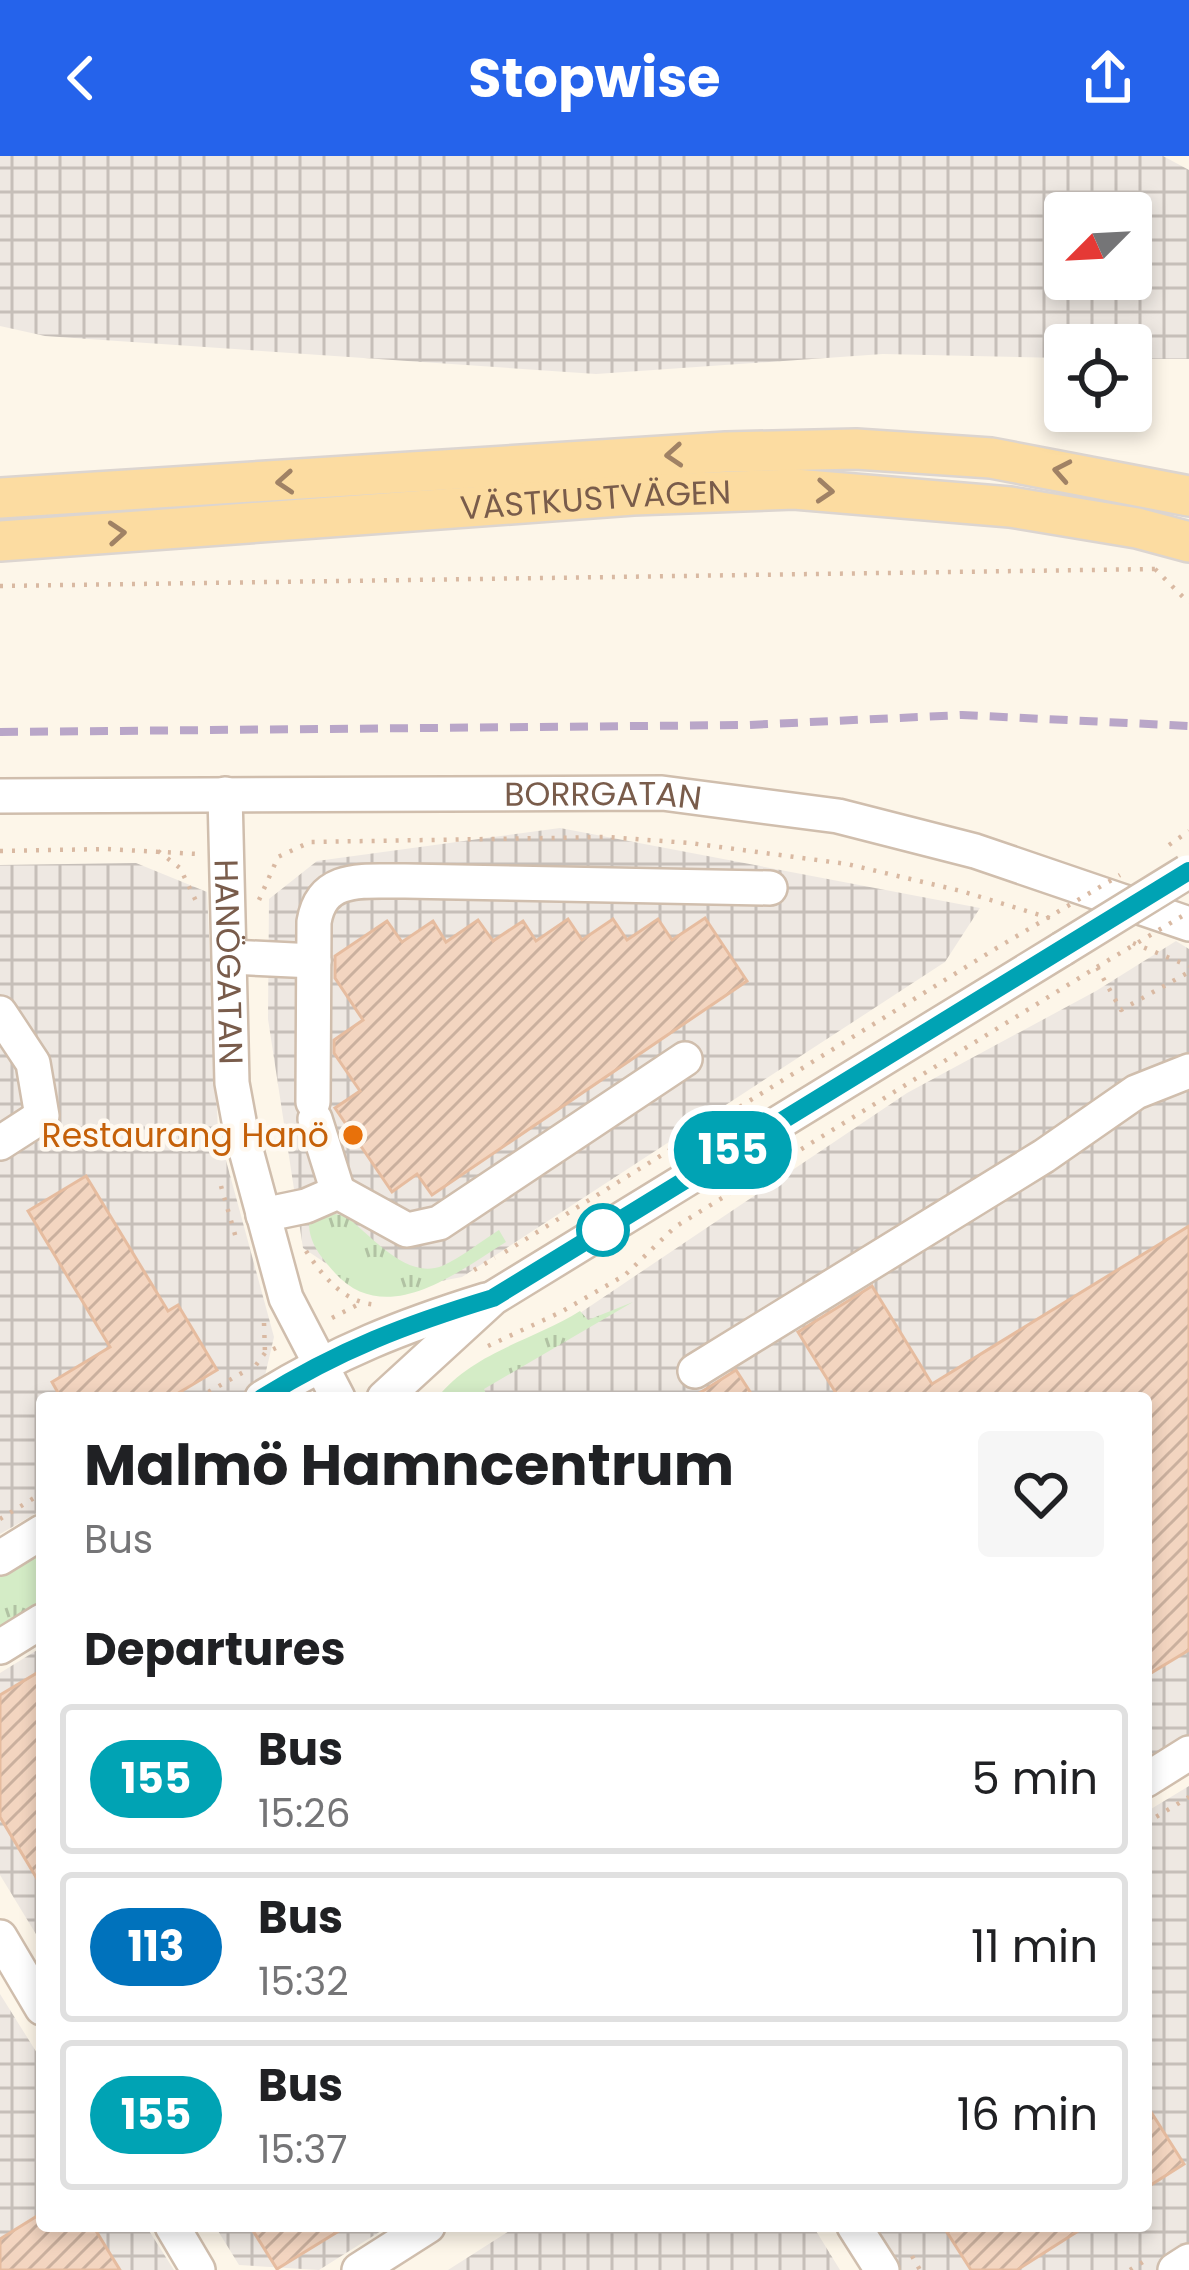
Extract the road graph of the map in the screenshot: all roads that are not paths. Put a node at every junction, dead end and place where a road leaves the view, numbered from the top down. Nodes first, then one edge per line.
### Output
1 (1189, 496) edge
2 (0, 498) edge
3 (0, 541) edge
4 (1180, 558) edge
5 (225, 794) junction
6 (0, 796) edge
7 (1188, 872) edge
8 (770, 888) dead end
9 (1189, 924) edge
10 (231, 957) junction
11 (314, 961) junction
12 (0, 1012) edge
13 (685, 1059) dead end
14 (1189, 1071) edge
15 (0, 1143) edge
16 (338, 1192) junction
17 (275, 1213) junction
18 (493, 1298) junction
19 (317, 1364) junction
20 (695, 1371) dead end
21 (272, 1392) edge
22 (334, 1392) edge
23 (391, 1392) edge
24 (36, 1536) edge
25 (0, 1558) edge
26 (36, 1625) edge
27 (0, 1647) edge
28 (1189, 1754) edge
29 (1152, 1776) edge
30 (0, 1937) edge
31 (36, 1998) edge
32 (176, 2232) edge
33 (419, 2232) edge
34 (858, 2232) edge
35 (1189, 2261) edge
36 (198, 2270) edge
37 (359, 2270) edge
38 (882, 2270) edge
39 (1175, 2270) edge

1 -> 2 main road, VÄSTKUSTVÄGEN
3 -> 4 main road, VÄSTKUSTVÄGEN
5 - 6 street, BORRGATAN
5 - 9 street, BORRGATAN
5 - 10 street, HANÖGATAN
7 - 18 street, bridge
8 - 11 street
10 - 11 street
10 - 17 street, HANÖGATAN
11 - 16 street
12 - 15 street
13 - 16 street
14 - 20 street
16 - 17 street
17 - 19 street, HANÖGATAN
18 - 19 street
18 - 23 street
19 - 21 street
19 - 22 street, HANÖGATAN
24 - 25 street
26 - 27 street
28 - 29 street
30 - 31 street
32 - 36 street
33 - 37 street
34 - 38 street
35 - 39 street

